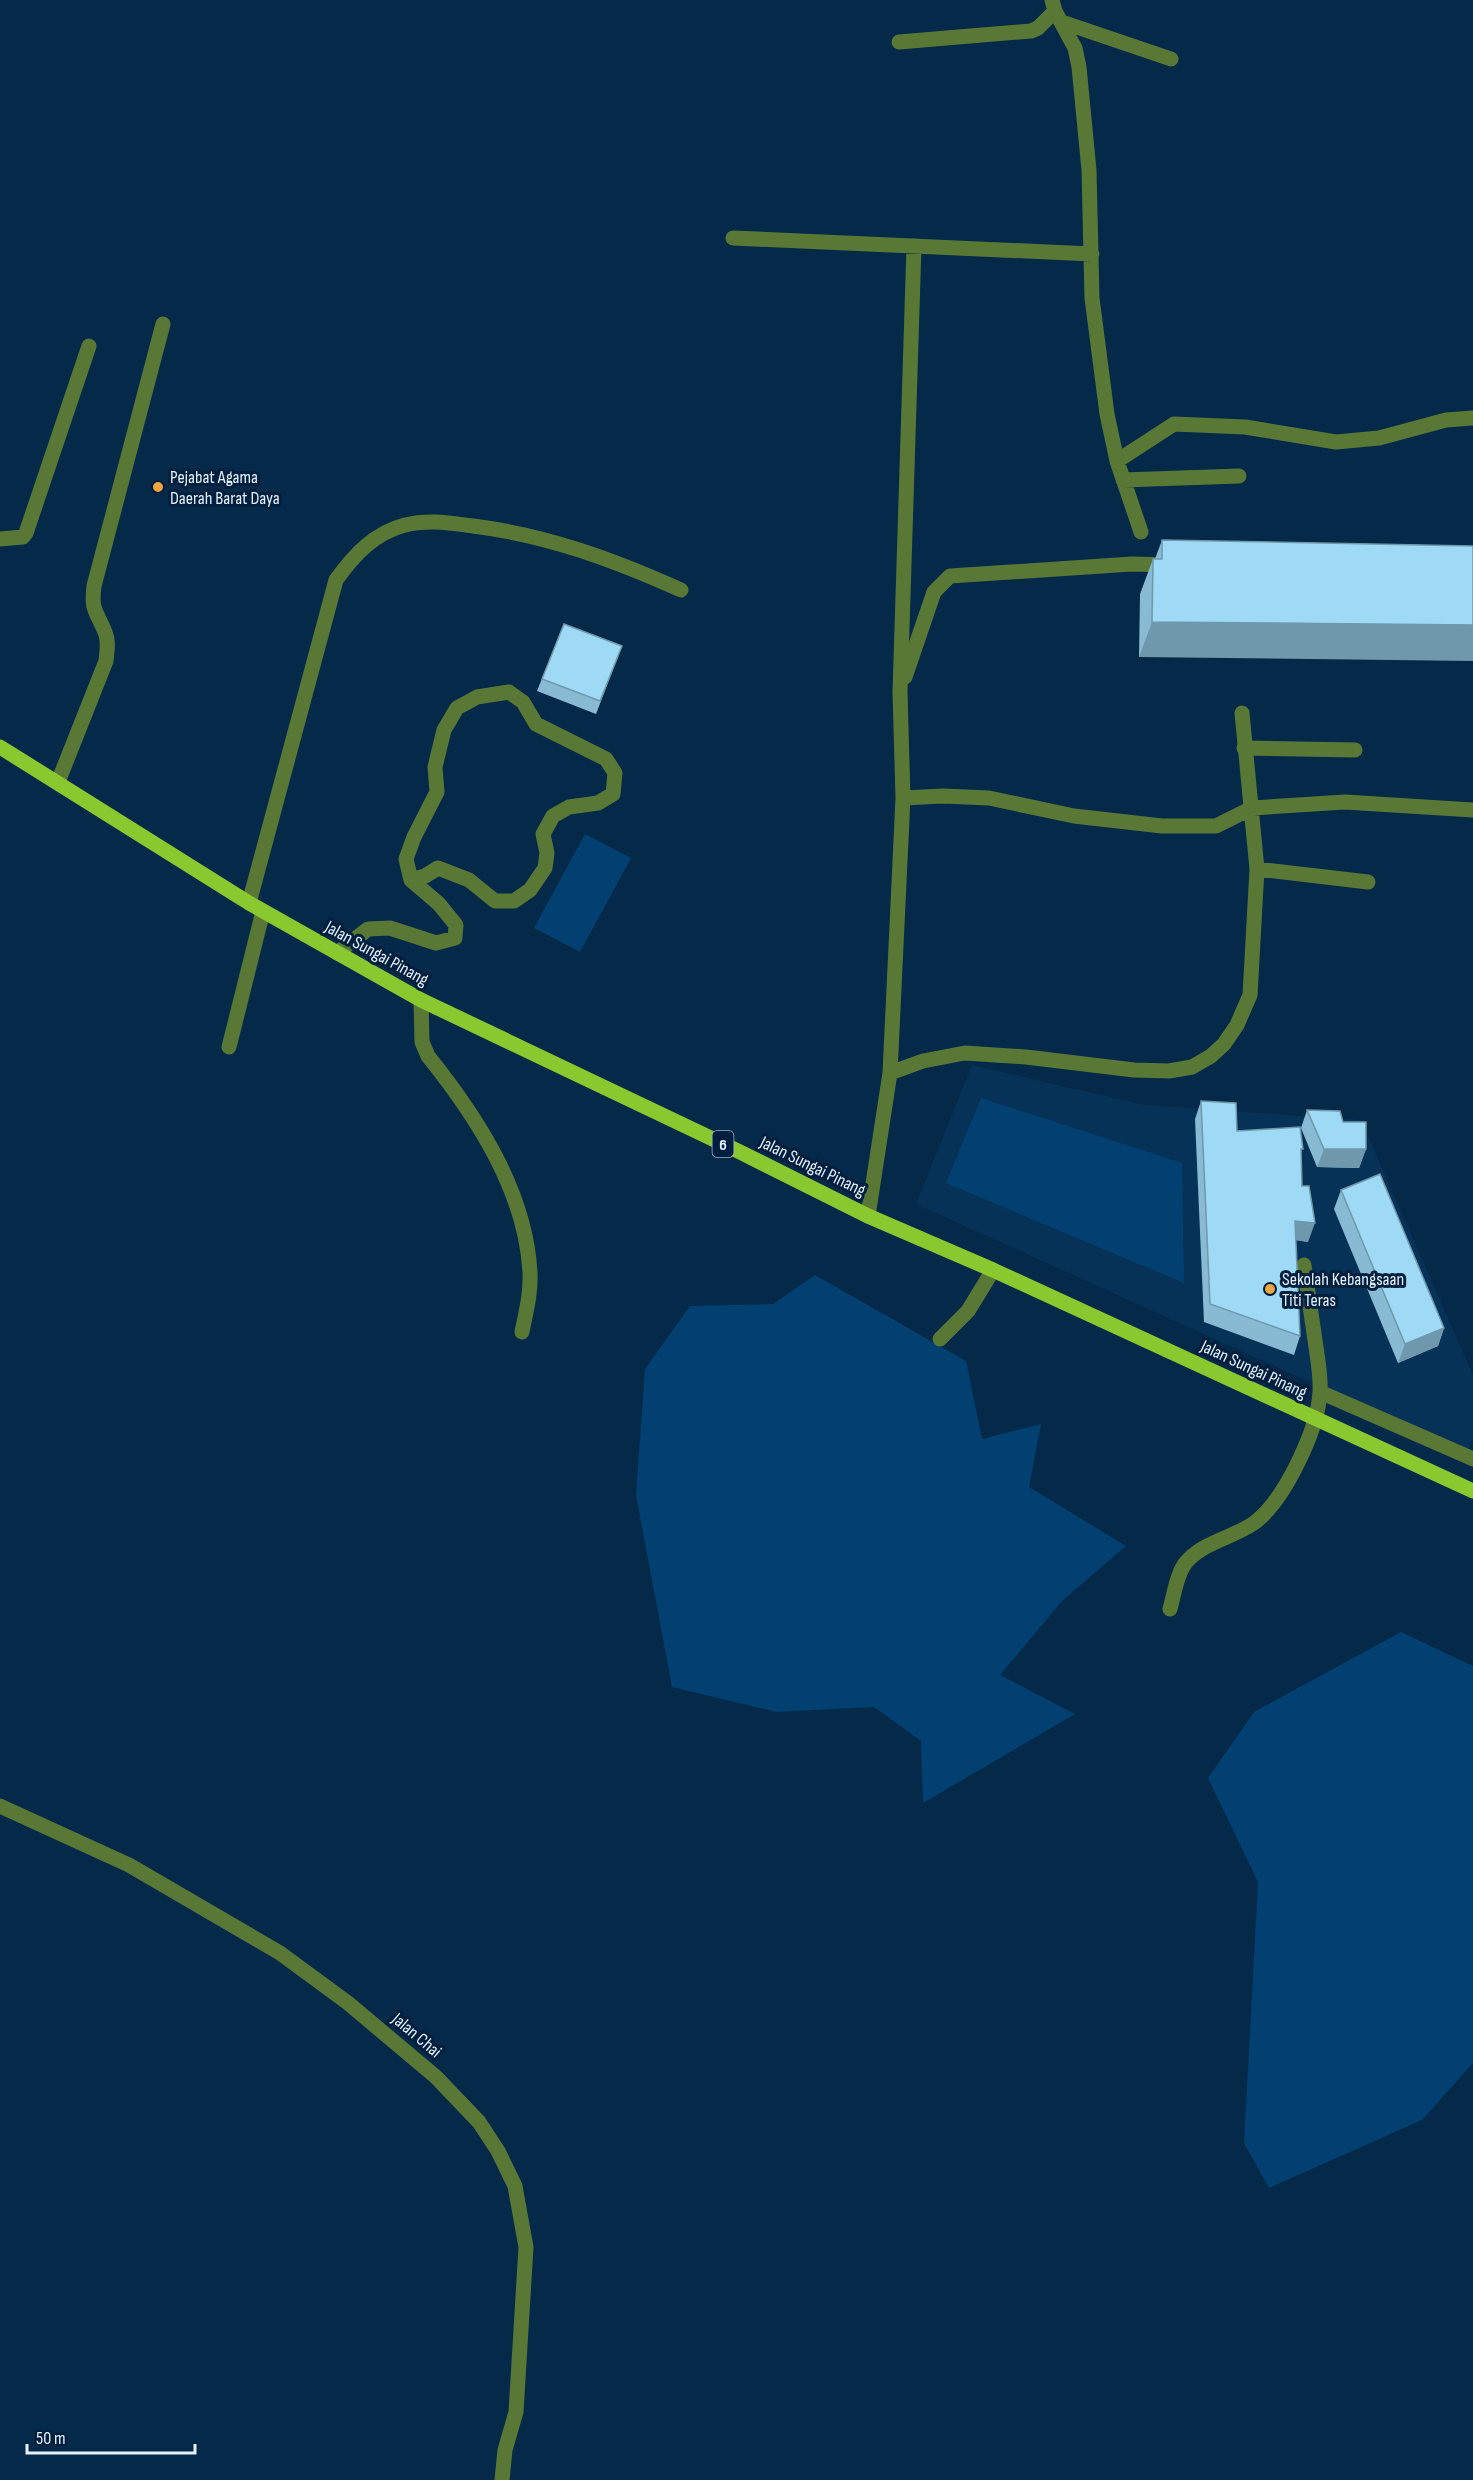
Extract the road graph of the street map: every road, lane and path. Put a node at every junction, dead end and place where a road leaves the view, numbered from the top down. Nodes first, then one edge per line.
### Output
1 (1057, 11) edge
2 (899, 42) dead end
3 (1171, 59) dead end
4 (733, 238) dead end
5 (914, 246) junction
6 (1092, 254) junction
7 (163, 324) dead end
8 (89, 346) dead end
9 (1473, 418) edge
10 (1117, 461) junction
11 (1239, 476) dead end
12 (1123, 480) junction
13 (1141, 532) dead end
14 (0, 539) edge
15 (1179, 565) edge
16 (681, 590) dead end
17 (900, 692) junction
18 (1242, 713) dead end
19 (0, 747) edge
20 (1244, 748) junction
21 (1355, 750) dead end
22 (58, 782) junction
23 (903, 798) junction
24 (1252, 808) junction
25 (1473, 810) edge
26 (1257, 869) junction
27 (411, 880) junction
28 (1368, 882) dead end
29 (249, 903) junction
30 (263, 911) junction
31 (337, 953) junction
32 (421, 1000) junction
33 (229, 1047) dead end
34 (890, 1073) junction
35 (868, 1216) junction
36 (1304, 1265) dead end
37 (993, 1270) junction
38 (522, 1332) dead end
39 (940, 1338) dead end
40 (1320, 1392) junction
41 (1316, 1419) junction
42 (1473, 1459) edge
43 (1473, 1491) edge
44 (1170, 1609) dead end
45 (0, 1806) edge
46 (502, 2480) edge

1 - 2 street
1 - 3 street
1 - 6 street
4 - 5 street
5 - 6 street
5 - 17 street
6 - 10 street
7 - 22 street
8 - 14 street
9 - 10 street
10 - 12 street
11 - 12 street
12 - 13 street
15 - 17 street
16 - 29 street
17 - 23 street
18 - 20 street
19 - 22 main road, Jalan Sungai Pinang / 6
20 - 21 street
20 - 24 street
22 - 29 main road, Jalan Sungai Pinang / 6
23 - 24 street
23 - 34 street
24 - 25 street
24 - 26 street
26 - 28 street
26 - 34 street
27 - 27 street
27 - 31 street
29 - 30 main road, Jalan Sungai Pinang / 6
30 - 31 main road, Jalan Sungai Pinang / 6
30 - 33 street
31 - 32 main road, Jalan Sungai Pinang / 6
32 - 35 main road, Jalan Sungai Pinang / 6
32 - 38 street
34 - 35 street
35 - 37 main road, Jalan Sungai Pinang / 6
36 - 40 street
37 - 39 street
37 - 41 main road, Jalan Sungai Pinang / 6
40 - 41 street
40 - 42 street
41 - 43 main road, Jalan Sungai Pinang / 6
41 - 44 street
45 - 46 street, Jalan Chai

